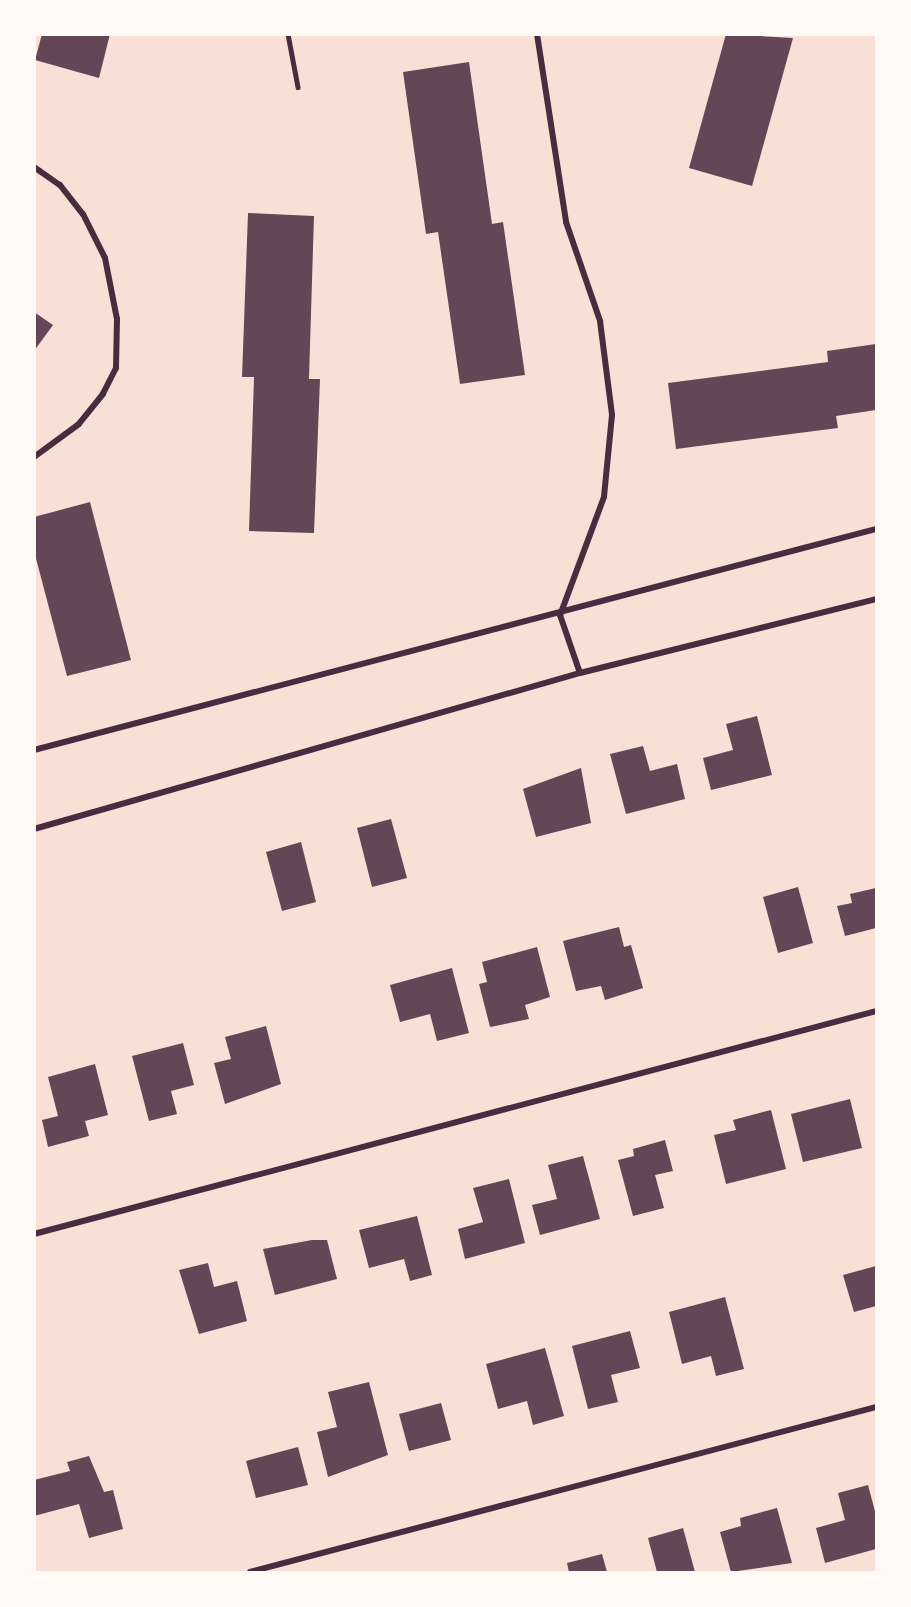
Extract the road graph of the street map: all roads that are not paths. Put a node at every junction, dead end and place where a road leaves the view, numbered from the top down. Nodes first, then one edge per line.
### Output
1 (288, 34) edge
2 (537, 34) edge
3 (298, 87) dead end
4 (34, 167) edge
5 (34, 457) edge
6 (876, 529) edge
7 (876, 599) edge
8 (560, 615) junction
9 (580, 673) junction
10 (34, 750) edge
11 (34, 829) edge
12 (876, 1011) edge
13 (34, 1234) edge
14 (876, 1407) edge
15 (249, 1572) edge

1 - 3 lane
2 - 8 street
4 - 5 street
6 - 8 street
7 - 9 street
8 - 9 street
8 - 10 street
9 - 11 street
12 - 13 street
14 - 15 street

